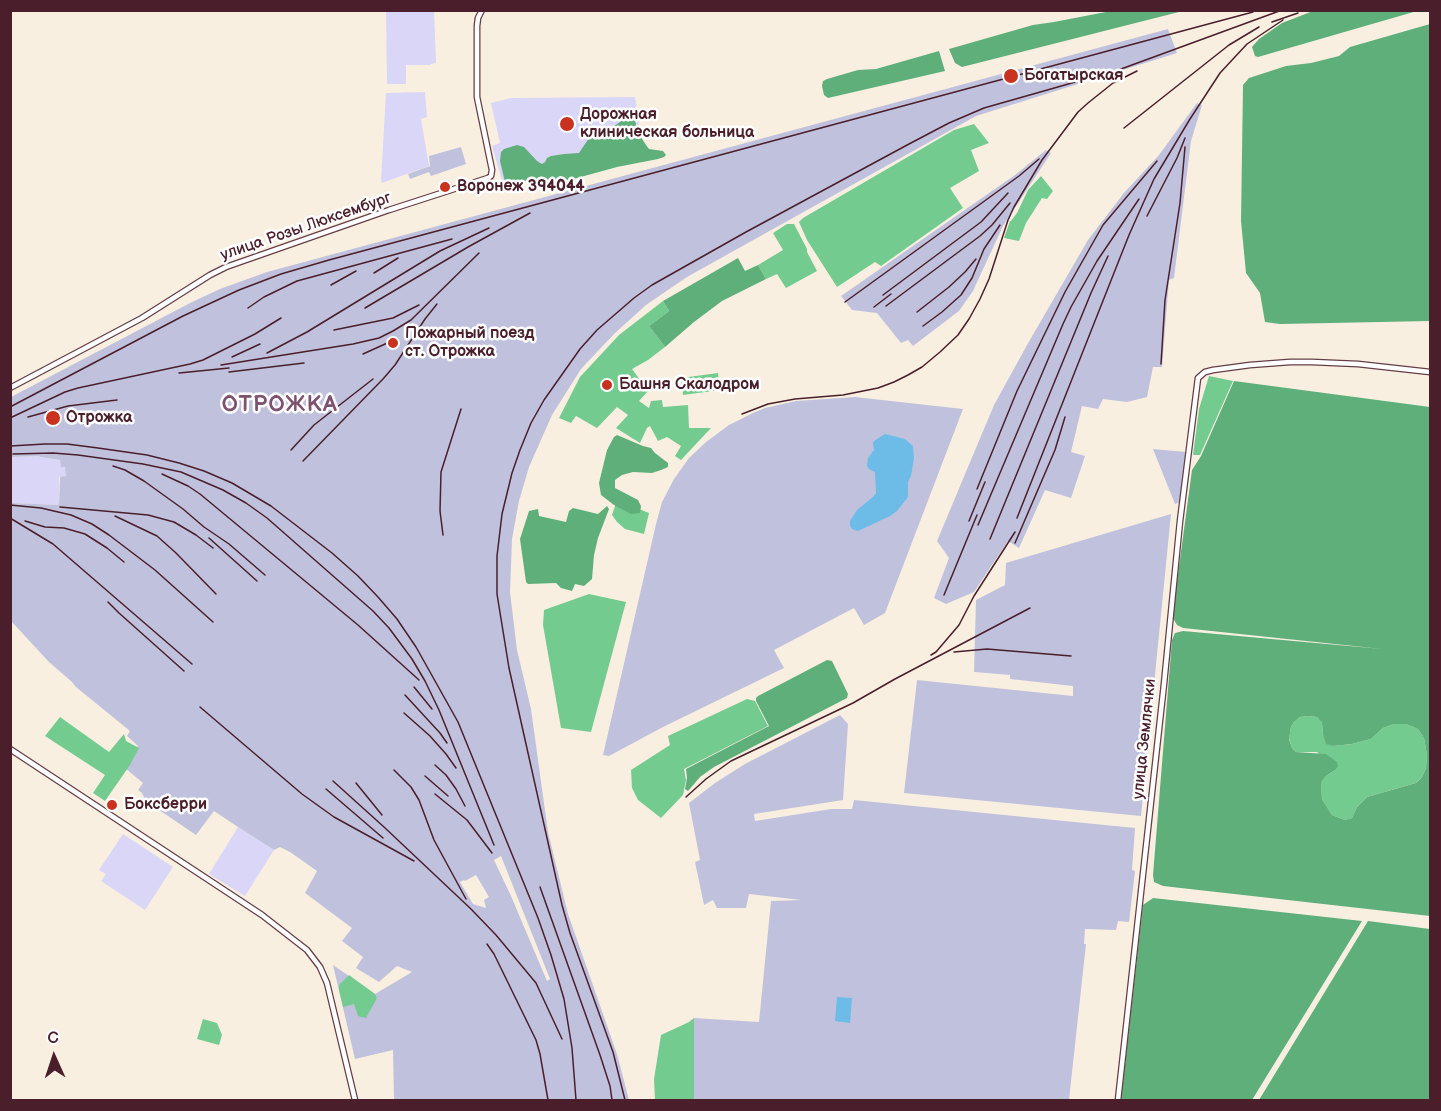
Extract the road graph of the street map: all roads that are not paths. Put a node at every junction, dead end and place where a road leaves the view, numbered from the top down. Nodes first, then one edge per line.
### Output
1 (482, 10) edge
2 (1431, 372) edge
3 (10, 388) edge
4 (10, 749) edge
5 (355, 1101) edge
6 (1118, 1101) edge

1 - 3 street, улица Розы Люксембург
2 - 6 street, улица Землячки
4 - 5 street

